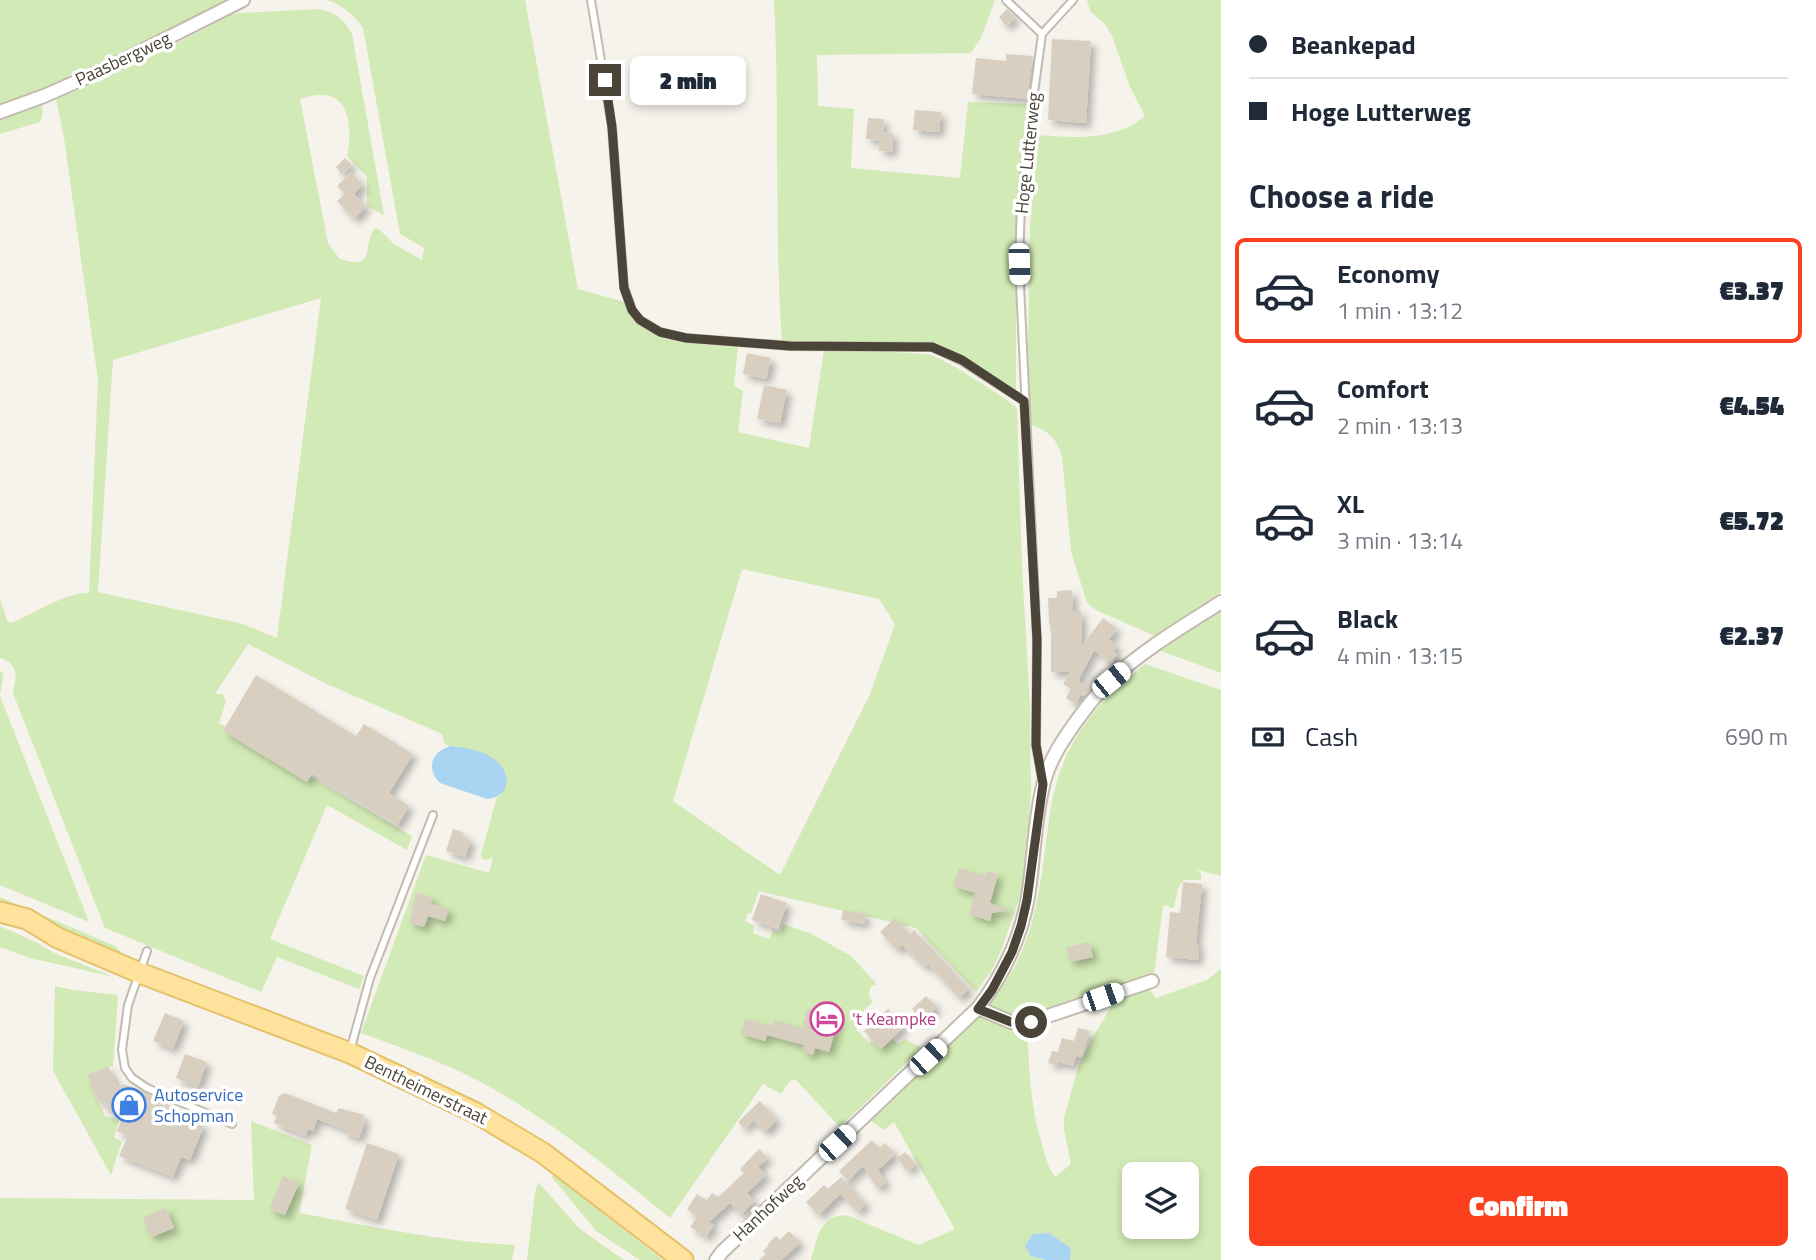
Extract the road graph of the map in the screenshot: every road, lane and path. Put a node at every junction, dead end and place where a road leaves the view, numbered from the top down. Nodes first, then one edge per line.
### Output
1 (243, 0) edge
2 (591, 0) edge
3 (1006, 0) edge
4 (1073, 0) edge
5 (1042, 34) junction
6 (0, 112) edge
7 (1024, 401) junction
8 (1221, 602) edge
9 (1043, 784) junction
10 (433, 815) dead end
11 (0, 912) edge
12 (0, 922) edge
13 (147, 951) dead end
14 (136, 981) junction
15 (1152, 981) dead end
16 (978, 1009) junction
17 (350, 1053) junction
18 (232, 1124) dead end
19 (683, 1260) edge
20 (716, 1260) edge

1 - 6 street, Paasbergweg
2 - 7 lane
3 - 5 lane
4 - 5 lane
5 - 7 lane, Hoge Lutterweg
7 - 9 lane, Hoge Lutterweg
8 - 9 street, Hanhofweg
9 - 16 street, Hanhofweg
10 - 17 lane
11 - 14 main road, Bentheimerstraat
12 - 14 main road, Bentheimerstraat
13 - 14 lane
14 - 17 main road, Bentheimerstraat
14 - 18 lane
15 - 16 street
16 - 20 street, Hanhofweg
17 - 19 main road, Bentheimerstraat

